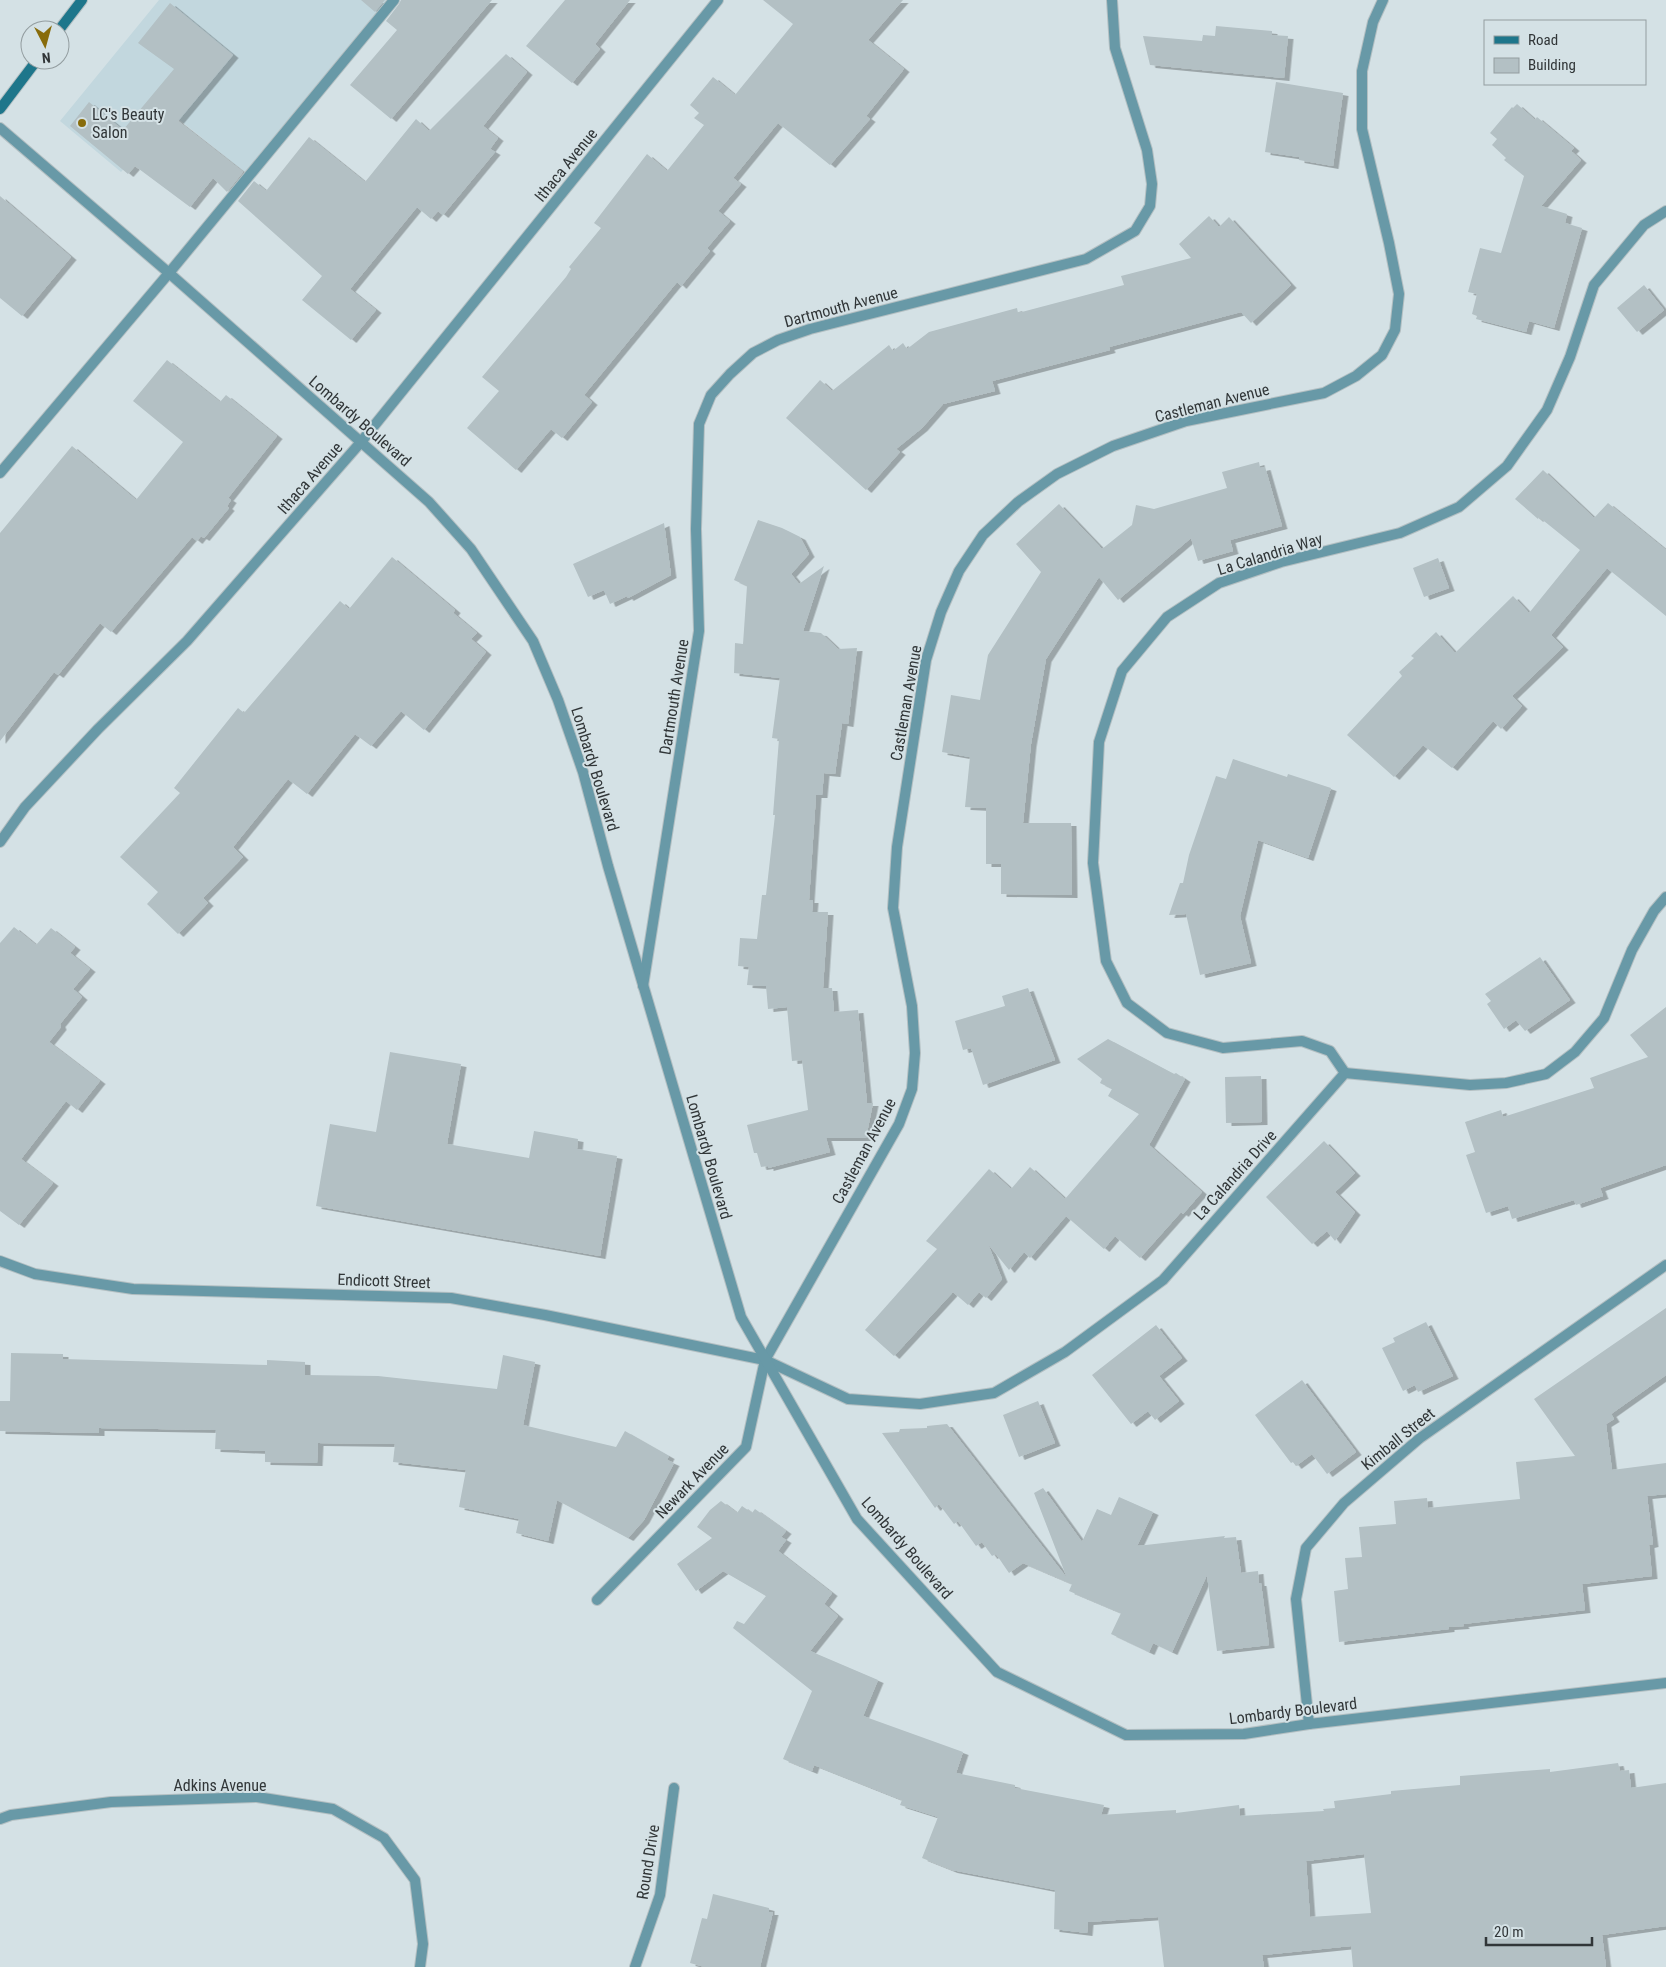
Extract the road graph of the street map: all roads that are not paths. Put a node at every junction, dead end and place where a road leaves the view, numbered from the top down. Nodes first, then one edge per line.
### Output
1 (82, 0) edge
2 (394, 0) edge
3 (718, 0) edge
4 (1112, 0) edge
5 (1383, 0) edge
6 (67, 20) edge
7 (29, 70) edge
8 (0, 109) edge
9 (0, 128) edge
10 (1666, 211) edge
11 (169, 273) junction
12 (361, 442) junction
13 (0, 474) edge
14 (0, 842) edge
15 (1666, 898) edge
16 (643, 986) junction
17 (1345, 1073) junction
18 (0, 1261) edge
19 (1666, 1265) edge
20 (765, 1360) junction
21 (597, 1600) dead end
22 (1666, 1683) edge
23 (1308, 1724) junction
24 (674, 1788) dead end
25 (0, 1819) edge
26 (420, 1967) edge
27 (635, 1967) edge

1 - 6 main road
2 - 11 street
3 - 12 street, Ithaca Avenue
4 - 16 street, Dartmouth Avenue
5 - 20 street, Castleman Avenue
7 - 8 main road
9 - 11 street, Lombardy Boulevard
10 - 17 street, La Calandria Way
11 - 12 street, Lombardy Boulevard
11 - 13 street
12 - 14 street, Ithaca Avenue
12 - 16 street, Lombardy Boulevard
15 - 17 street
16 - 20 street, Lombardy Boulevard
17 - 20 street, La Calandria Drive
18 - 20 street, Endicott Street
19 - 23 street, Kimball Street
20 - 21 street, Newark Avenue
20 - 23 street, Lombardy Boulevard
22 - 23 street, Lombardy Boulevard
24 - 27 street, Round Drive
25 - 26 street, Adkins Avenue

